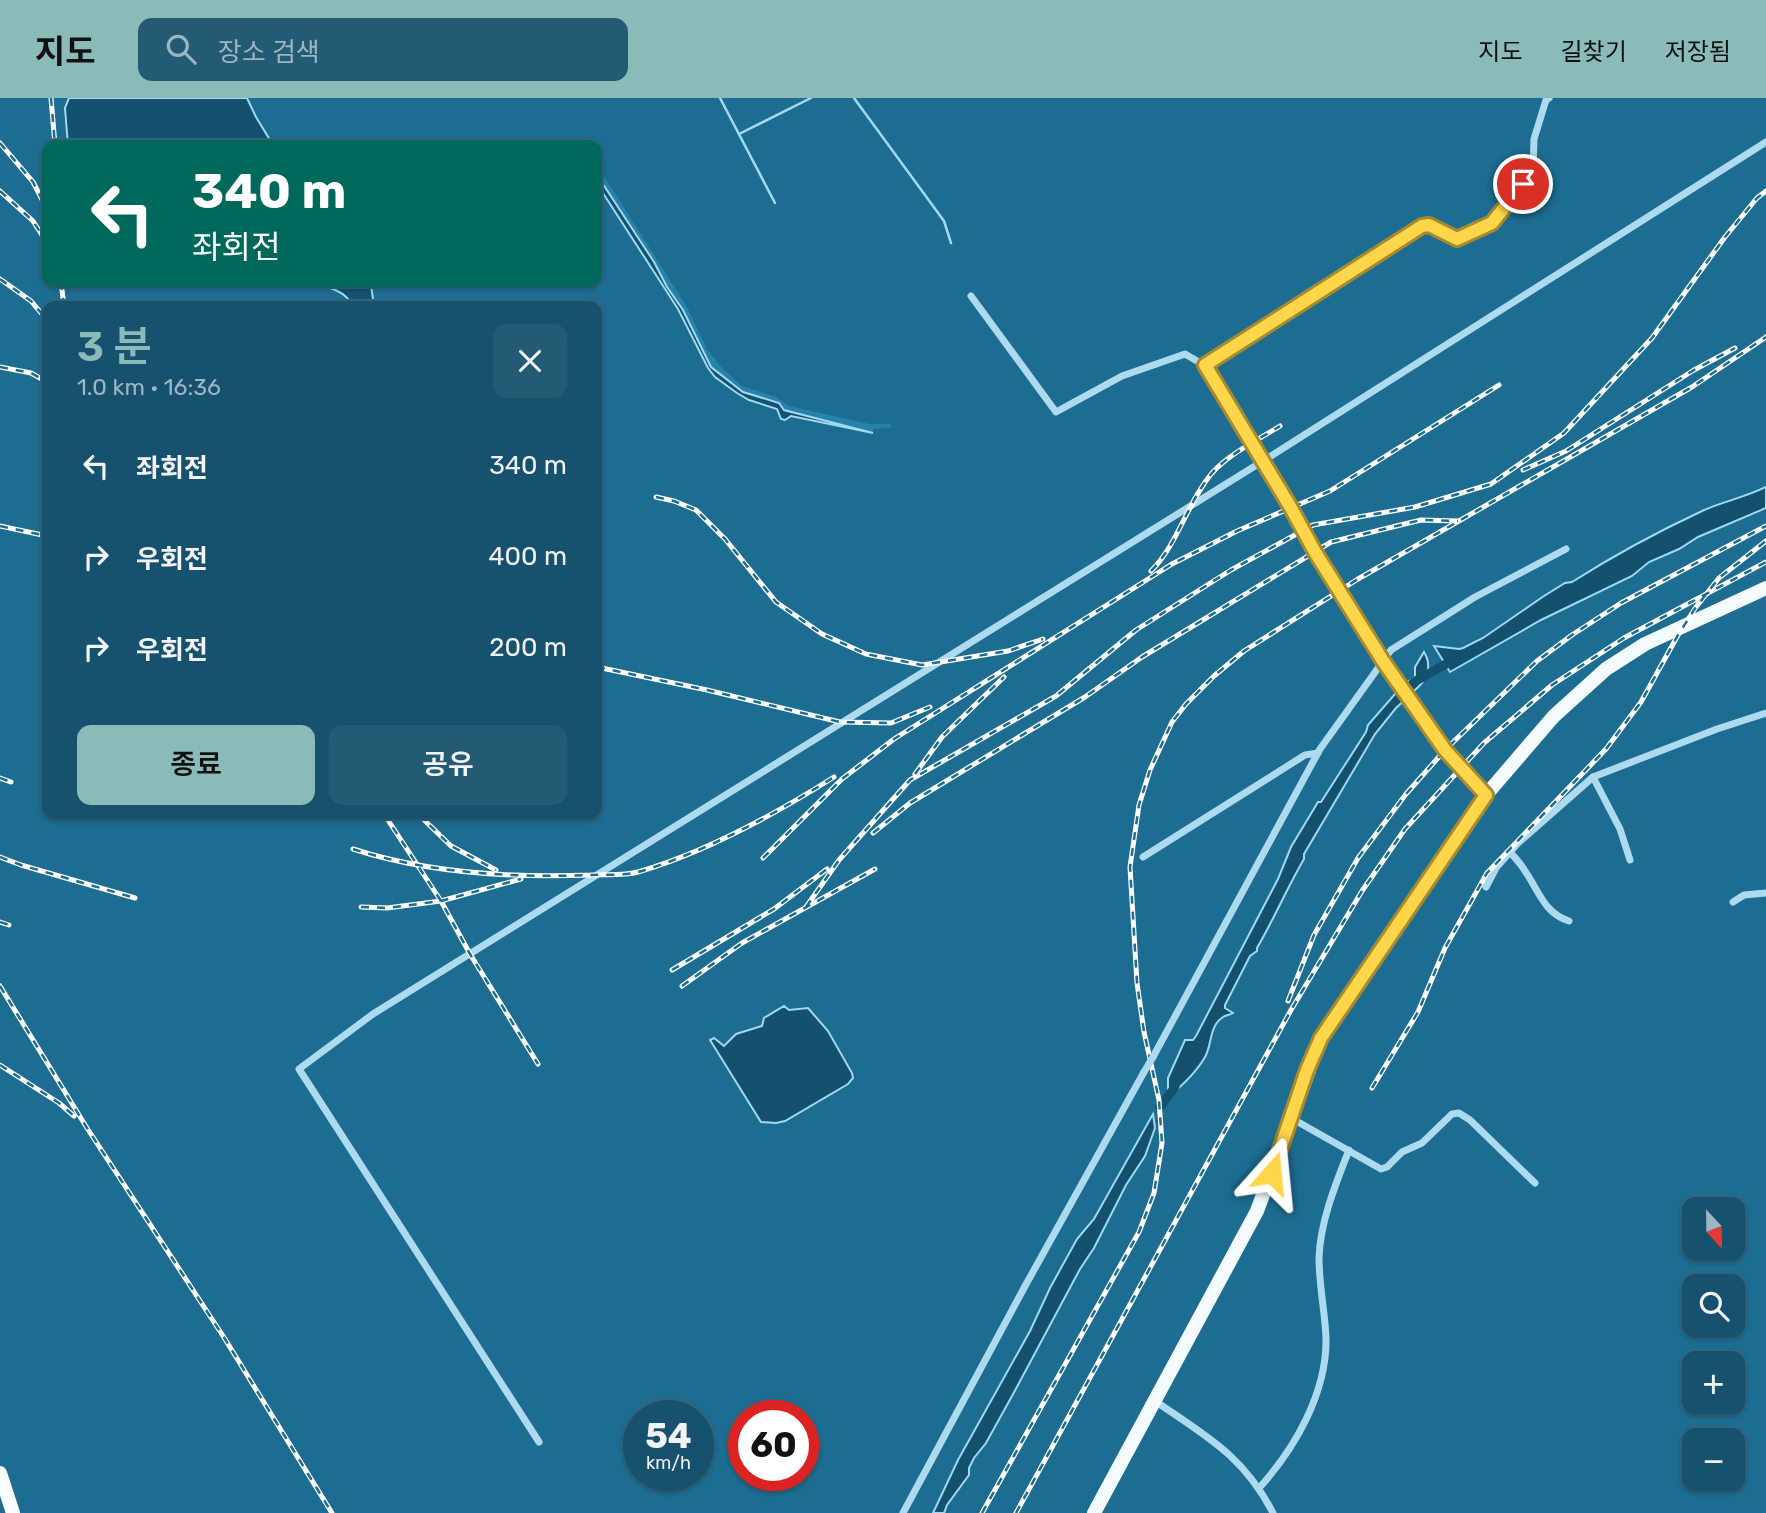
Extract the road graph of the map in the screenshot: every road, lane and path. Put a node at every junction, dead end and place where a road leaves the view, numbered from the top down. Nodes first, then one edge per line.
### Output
1 (1549, 98) edge
2 (1766, 142) edge
3 (971, 296) dead end
4 (1205, 365) junction
5 (1263, 461) junction
6 (1566, 549) dead end
7 (1765, 591) edge
8 (1383, 661) junction
9 (1766, 713) edge
10 (1318, 752) junction
11 (1593, 777) junction
12 (1486, 795) junction
13 (1510, 852) junction
14 (1143, 857) dead end
15 (1630, 860) dead end
16 (1486, 887) dead end
17 (1766, 893) edge
18 (1733, 901) dead end
19 (1569, 922) dead end
20 (1291, 1117) junction
21 (1349, 1150) junction
22 (1535, 1183) dead end
23 (1154, 1401) junction
24 (539, 1442) dead end
25 (0, 1473) edge
26 (1260, 1487) junction
27 (13, 1513) edge
28 (903, 1513) edge
29 (1094, 1513) edge
30 (1273, 1513) edge

1 - 4 street
2 - 5 street
3 - 4 street
4 - 5 street
5 - 8 street
5 - 24 street
6 - 8 street
7 - 12 main road
8 - 10 street
8 - 12 street
9 - 11 street
10 - 14 street
10 - 28 street, bridge
11 - 13 street
11 - 15 street
12 - 20 main road
13 - 16 street
13 - 19 street
17 - 18 street
20 - 21 street
20 - 23 main road
21 - 22 street
21 - 26 street
23 - 26 street
23 - 29 main road
25 - 27 highway
26 - 30 street

